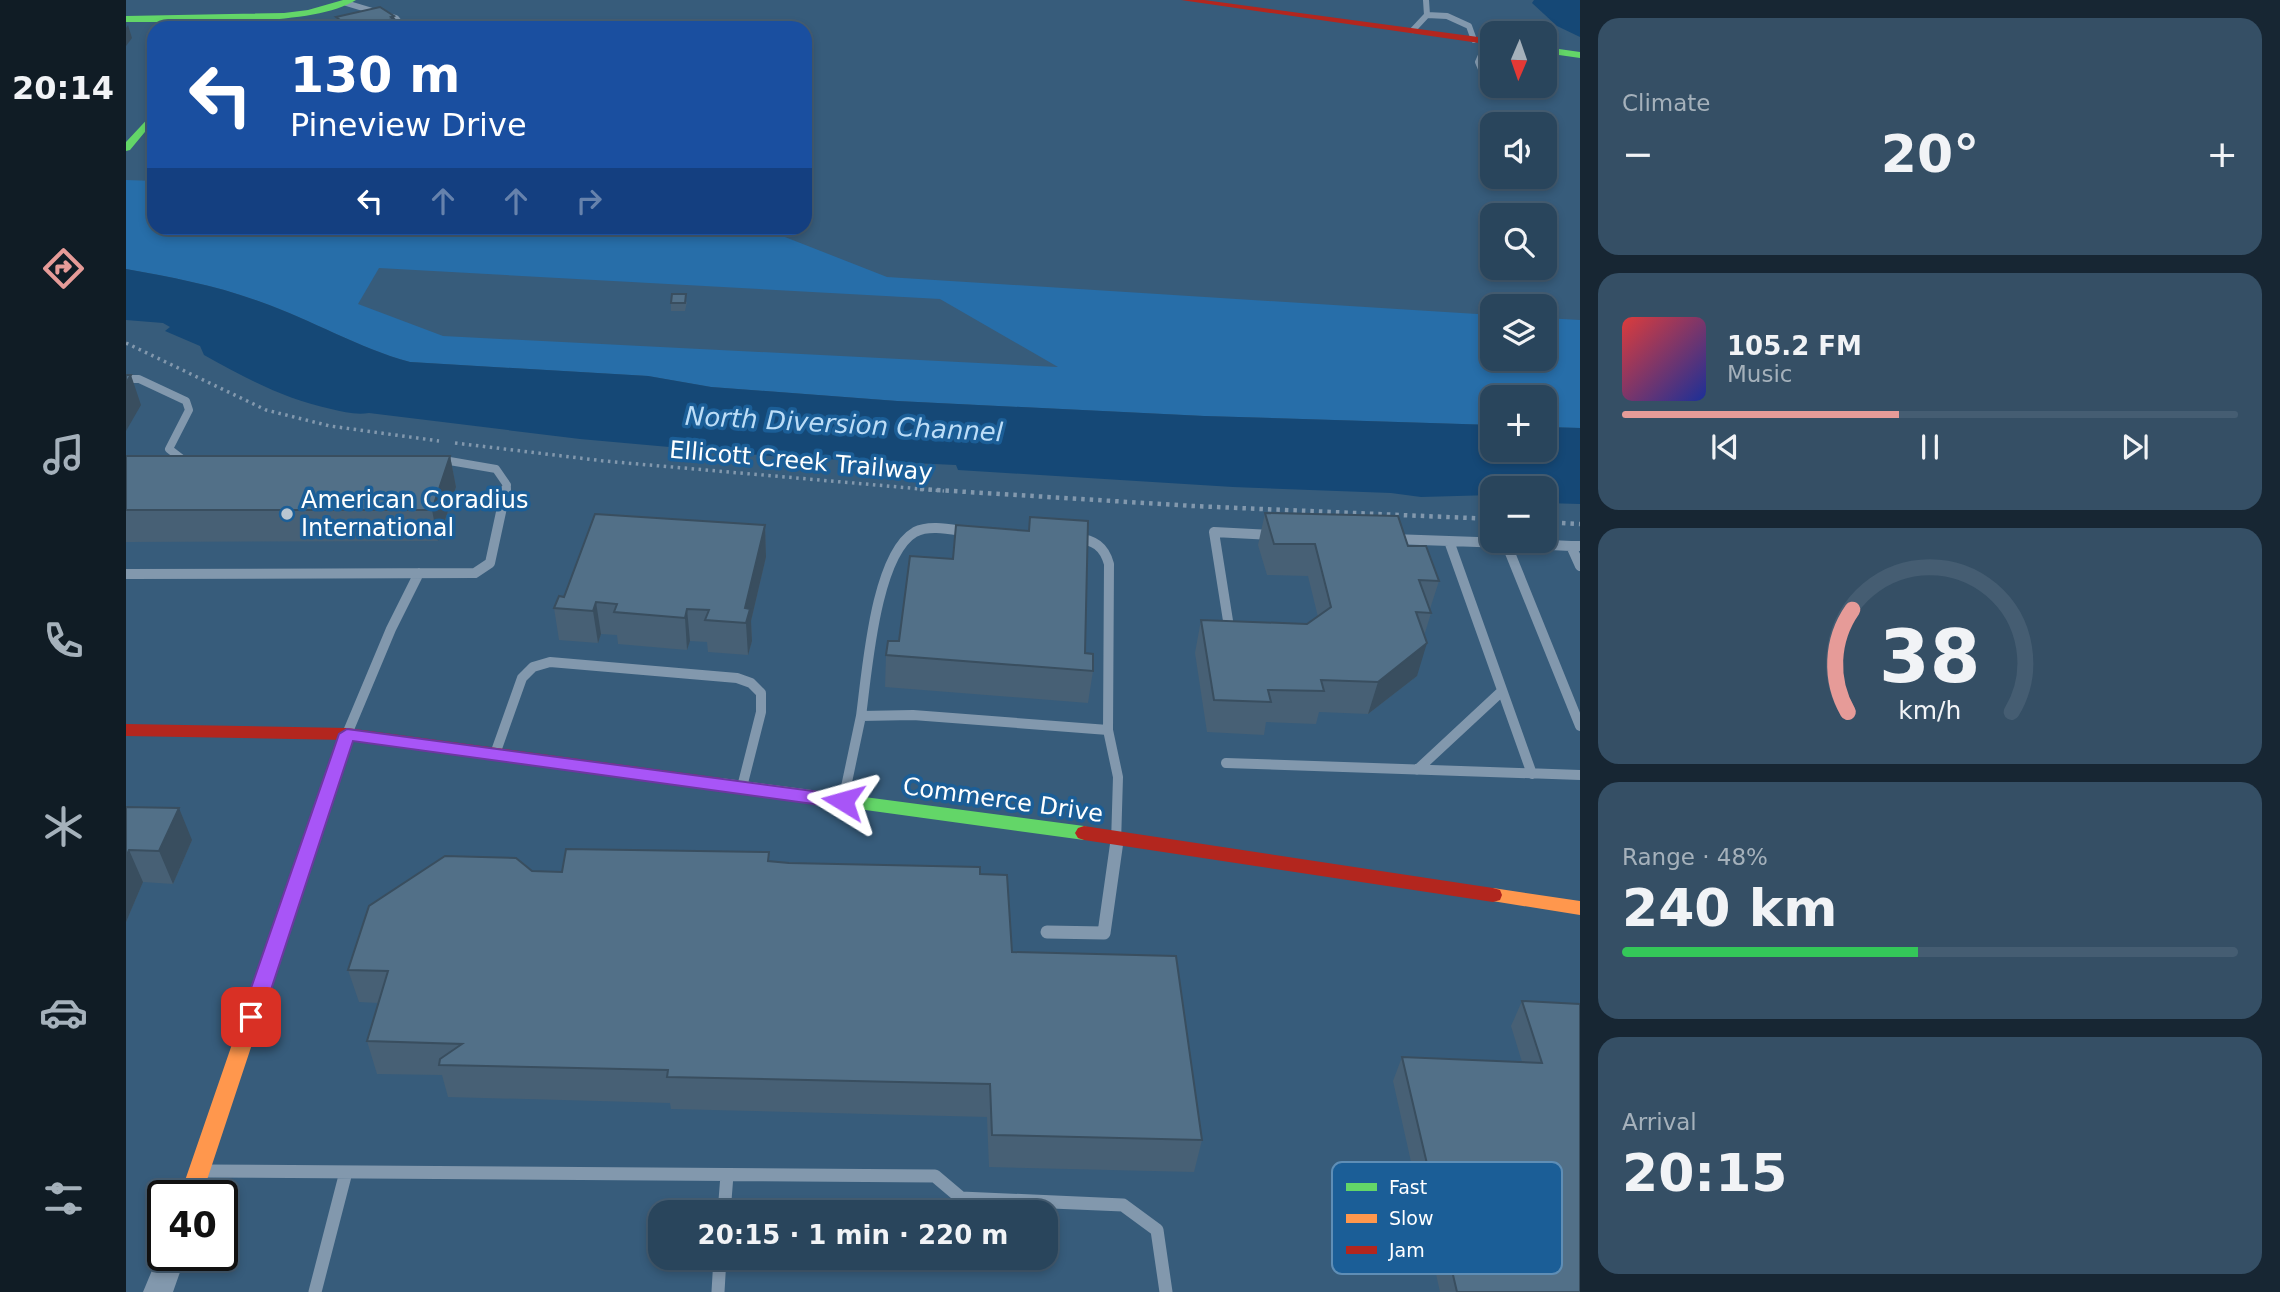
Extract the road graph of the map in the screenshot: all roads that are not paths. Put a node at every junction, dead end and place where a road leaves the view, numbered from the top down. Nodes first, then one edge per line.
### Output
1 (253, 0) edge
2 (1185, 0) edge
3 (1426, 0) edge
4 (349, 1) edge
5 (1427, 15) junction
6 (126, 19) edge
7 (197, 21) edge
8 (234, 21) edge
9 (241, 21) edge
10 (398, 21) edge
11 (1413, 30) junction
12 (1480, 36) edge
13 (1480, 40) edge
14 (1558, 52) edge
15 (1580, 55) edge
16 (147, 125) edge
17 (127, 145) edge
18 (126, 379) edge
19 (209, 458) edge
20 (428, 458) edge
21 (987, 533) edge
22 (1280, 535) edge
23 (1067, 538) edge
24 (1384, 539) edge
25 (1449, 541) junction
26 (1480, 542) edge
27 (1557, 545) edge
28 (1575, 546) edge
29 (1510, 553) edge
30 (1580, 566) edge
31 (419, 573) junction
32 (126, 574) edge
33 (1229, 627) edge
34 (1502, 691) junction
35 (861, 716) junction
36 (1580, 726) edge
37 (126, 730) edge
38 (1108, 730) junction
39 (347, 734) junction
40 (495, 754) junction
41 (1226, 763) dead end
42 (1417, 770) junction
43 (1532, 774) junction
44 (1580, 775) edge
45 (742, 788) junction
46 (843, 801) junction
47 (1118, 838) junction
48 (1580, 908) edge
49 (1047, 932) dead end
50 (199, 1171) junction
51 (346, 1172) junction
52 (727, 1175) junction
53 (196, 1180) edge
54 (725, 1200) edge
55 (719, 1270) edge
56 (165, 1271) edge
57 (158, 1292) edge
58 (315, 1292) edge
59 (718, 1292) edge
60 (1166, 1292) edge

1 - 8 street
2 - 11 street
3 - 5 lane
4 - 9 street
4 - 10 lane
5 - 11 lane
5 - 12 lane
6 - 7 street
11 - 13 street
14 - 15 street
16 - 17 street
18 - 19 lane
20 - 31 lane
21 - 35 lane
22 - 33 lane
23 - 38 lane
24 - 25 lane
25 - 26 lane
25 - 34 lane
27 - 28 lane
28 - 30 lane
29 - 36 lane
31 - 32 lane
31 - 39 lane
34 - 42 lane
34 - 43 lane
35 - 38 lane
35 - 46 lane
37 - 39 street, Commerce Drive
38 - 47 lane
39 - 40 street, Commerce Drive
39 - 50 street
40 - 45 street, Commerce Drive
40 - 45 lane
41 - 42 lane
42 - 43 lane
43 - 44 lane
45 - 46 street, Commerce Drive
46 - 47 street, Commerce Drive
47 - 48 street, Commerce Drive
47 - 49 lane
50 - 51 lane
50 - 53 street
51 - 52 lane
51 - 58 lane
52 - 54 lane
52 - 60 lane
55 - 59 lane
56 - 57 street

